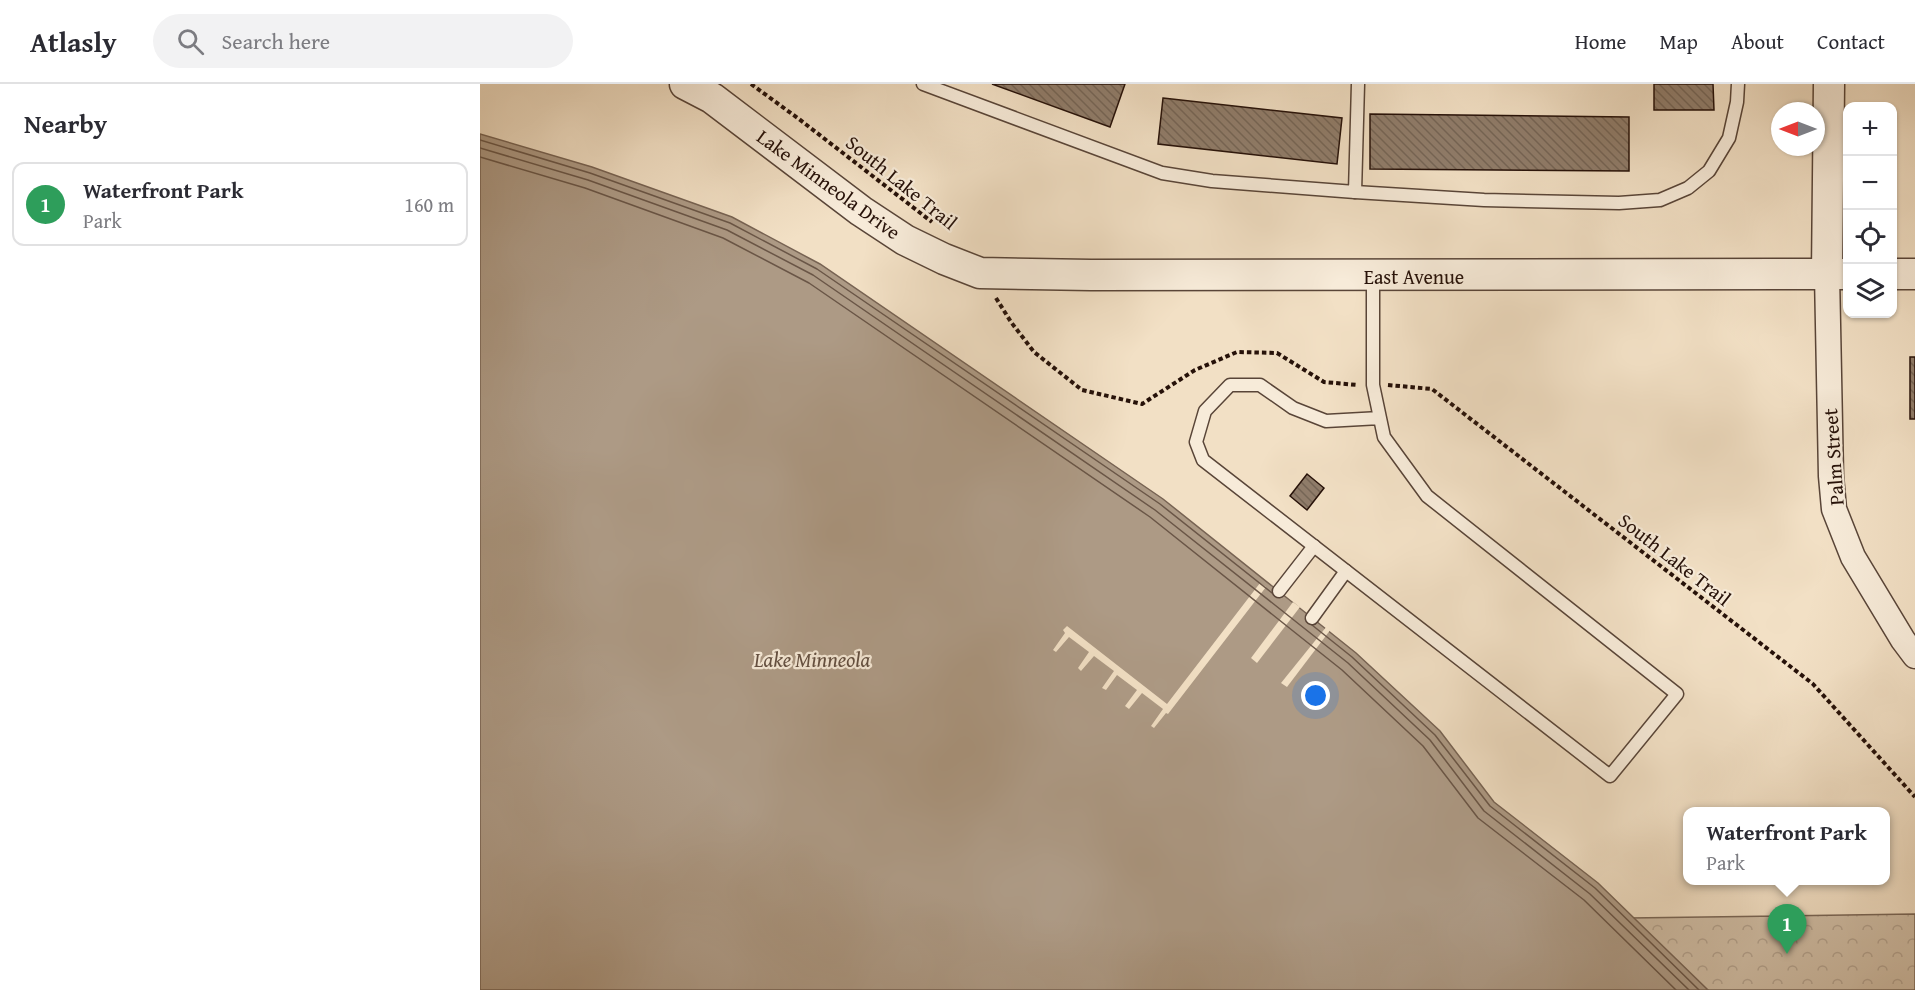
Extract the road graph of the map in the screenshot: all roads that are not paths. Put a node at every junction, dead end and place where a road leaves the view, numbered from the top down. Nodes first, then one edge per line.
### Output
1 (685, 84) edge
2 (923, 84) edge
3 (1358, 84) edge
4 (1738, 84) edge
5 (1829, 84) edge
6 (1355, 192) junction
7 (980, 273) joint
8 (1837, 274) edge
9 (1897, 274) edge
10 (1915, 274) edge
11 (1373, 276) junction
12 (1380, 418) junction
13 (1314, 546) junction
14 (1346, 571) junction
15 (1279, 591) dead end
16 (1312, 618) dead end
17 (1915, 656) edge

1 - 7 street, Lake Minneola Drive
2 - 6 lane
3 - 6 lane
4 - 6 lane
5 - 8 street
7 - 11 street, East Avenue
8 - 11 street, East Avenue
8 - 17 street, Palm Street
9 - 10 street
11 - 12 lane
12 - 13 lane
12 - 14 lane
13 - 14 lane
13 - 15 lane
14 - 16 lane

